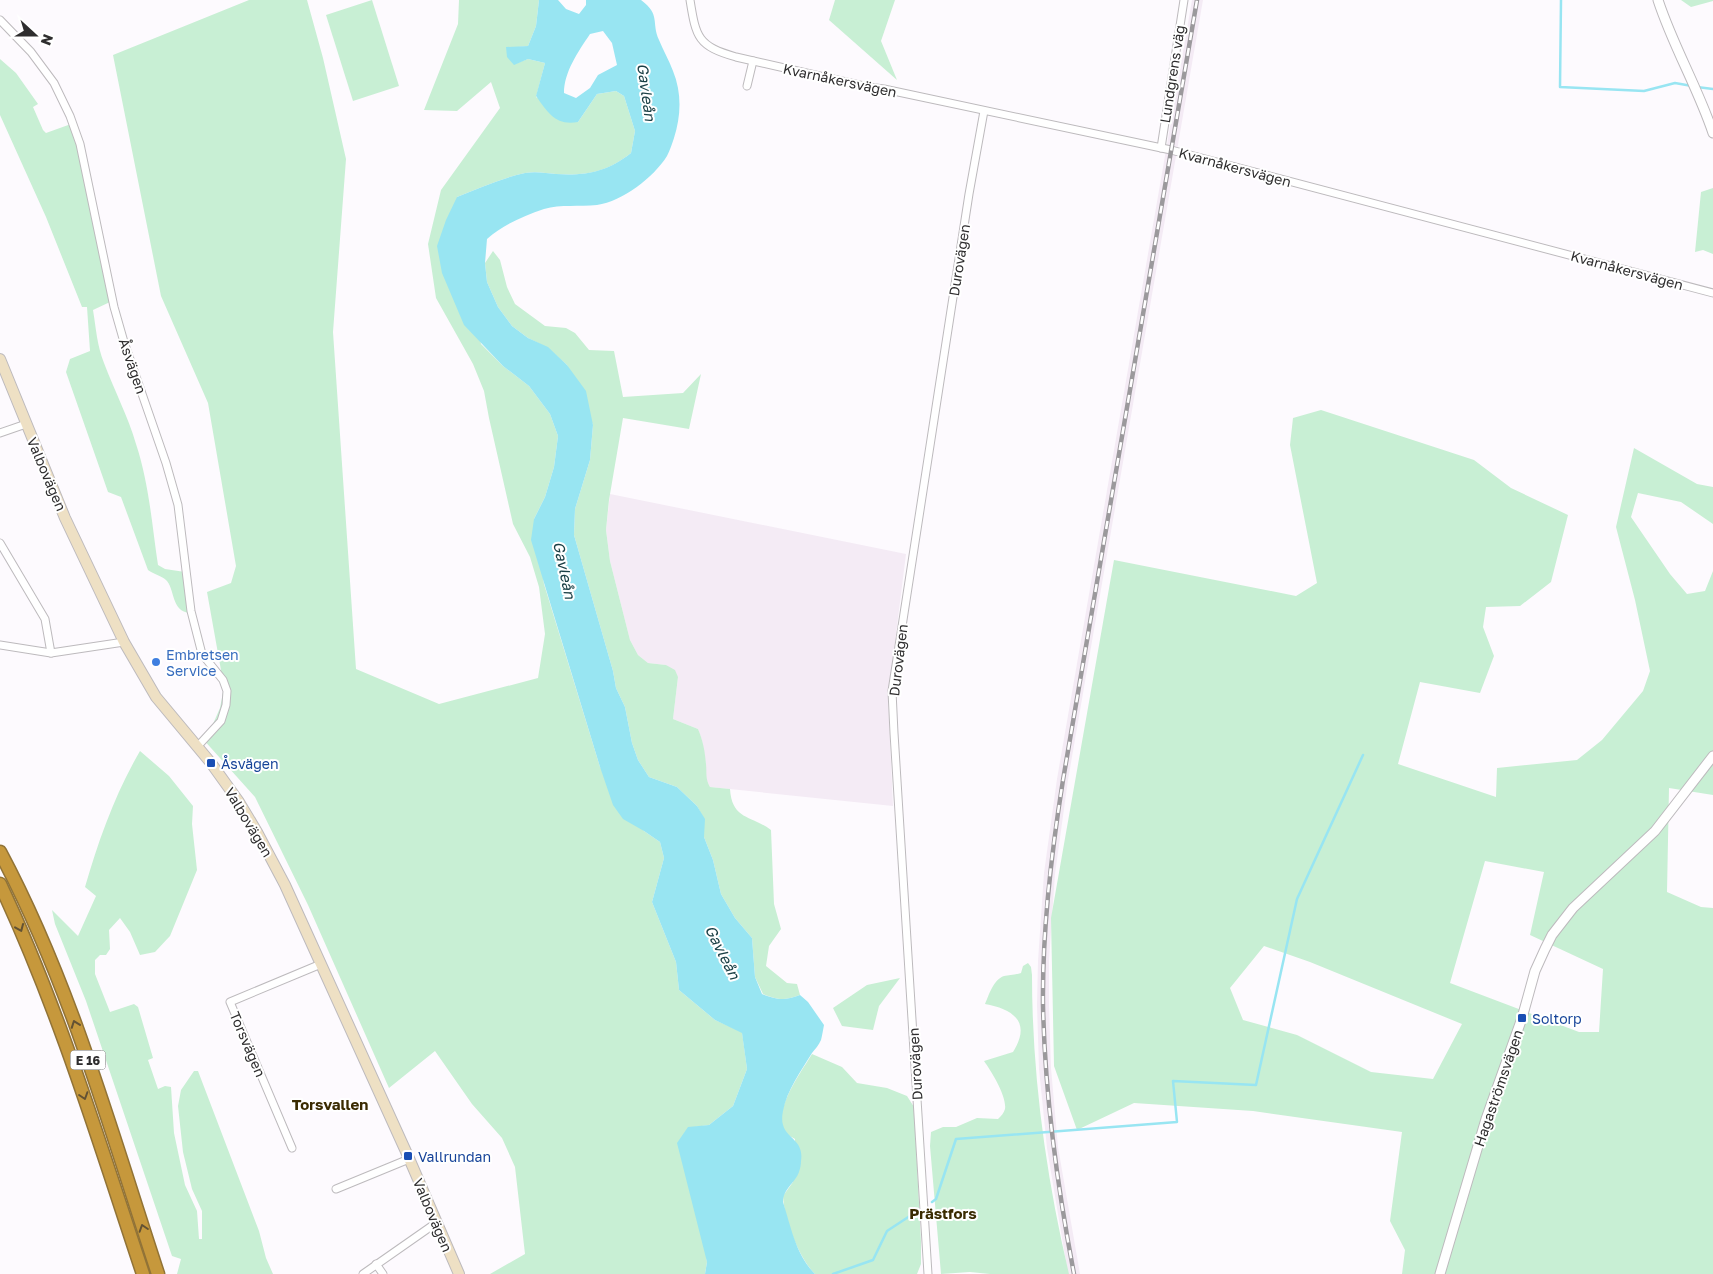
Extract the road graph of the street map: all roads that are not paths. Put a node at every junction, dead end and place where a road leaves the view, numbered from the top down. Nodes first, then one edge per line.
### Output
1 (690, 0) edge
2 (1184, 0) edge
3 (1658, 0) edge
4 (0, 20) edge
5 (753, 61) junction
6 (748, 86) dead end
7 (984, 111) junction
8 (1713, 133) edge
9 (1161, 148) junction
10 (1713, 293) edge
11 (0, 359) edge
12 (26, 424) junction
13 (0, 433) edge
14 (0, 543) edge
15 (124, 642) junction
16 (0, 645) edge
17 (51, 654) junction
18 (197, 747) junction
19 (1713, 756) edge
20 (0, 852) edge
21 (0, 884) edge
22 (321, 964) junction
23 (292, 1148) dead end
24 (409, 1159) junction
25 (336, 1189) dead end
26 (436, 1223) junction
27 (376, 1264) junction
28 (143, 1274) edge
29 (158, 1274) edge
30 (363, 1274) edge
31 (383, 1274) edge
32 (459, 1274) edge
33 (928, 1274) edge
34 (1440, 1274) edge

1 - 5 street, Kvarnåkersvägen
2 - 9 street, Lundgrens väg
3 - 8 street
4 - 18 street, Åsvägen
5 - 6 street
5 - 7 street, Kvarnåkersvägen
7 - 9 street, Kvarnåkersvägen
7 - 33 street, Durovägen
9 - 10 street, Kvarnåkersvägen
11 - 12 main road, Valbovägen
12 - 13 street
12 - 15 main road, Valbovägen
14 - 17 street
15 - 17 street
15 - 18 main road, Valbovägen
16 - 17 street
18 - 22 main road, Valbovägen
19 - 34 street, Hagaströmsvägen
29 -> 20 highway, E 16
21 -> 28 highway, E 16
22 - 23 street, Torsvägen
22 - 24 main road, Valbovägen
24 - 25 street
24 - 26 main road, Valbovägen
26 - 27 street
26 - 32 main road, Valbovägen
27 - 30 street
27 - 31 street

